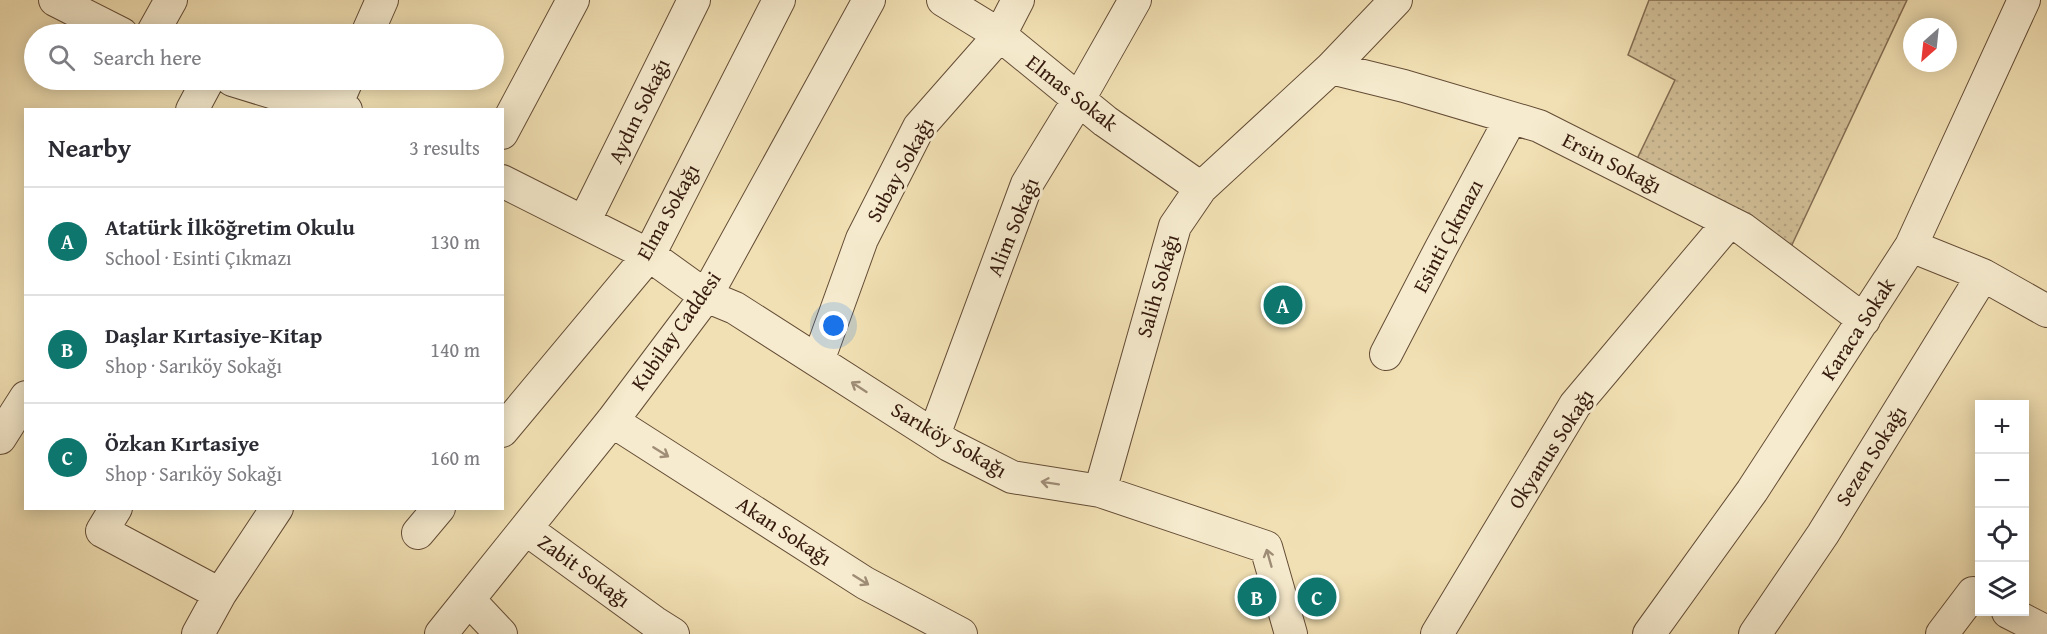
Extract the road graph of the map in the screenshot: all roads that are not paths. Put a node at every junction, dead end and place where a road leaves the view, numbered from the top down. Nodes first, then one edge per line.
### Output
1 (55, 0) edge
2 (171, 0) edge
3 (382, 0) edge
4 (573, 0) edge
5 (694, 0) edge
6 (779, 0) edge
7 (869, 0) edge
8 (943, 0) edge
9 (1018, 0) edge
10 (1135, 0) edge
11 (1396, 0) edge
12 (2024, 0) edge
13 (102, 24) edge
14 (158, 24) edge
15 (371, 24) edge
16 (1000, 35) junction
17 (1331, 68) junction
18 (203, 90) edge
19 (265, 90) edge
20 (1079, 99) junction
21 (341, 101) edge
22 (193, 108) edge
23 (1511, 118) junction
24 (504, 129) edge
25 (504, 182) edge
26 (1201, 188) junction
27 (584, 222) junction
28 (1729, 222) junction
29 (1911, 246) junction
30 (649, 255) junction
31 (1983, 275) junction
32 (706, 296) junction
33 (2047, 311) edge
34 (1864, 320) junction
35 (1386, 354) dead end
36 (818, 361) junction
37 (24, 400) edge
38 (612, 421) junction
39 (504, 429) edge
40 (934, 435) junction
41 (0, 438) edge
42 (1100, 491) junction
43 (115, 510) edge
44 (276, 510) edge
45 (437, 510) edge
46 (526, 529) junction
47 (418, 533) dead end
48 (220, 594) junction
49 (1975, 594) edge
50 (469, 600) junction
51 (2016, 616) edge
52 (2047, 632) edge
53 (198, 634) edge
54 (441, 634) edge
55 (501, 634) edge
56 (673, 634) edge
57 (961, 634) edge
58 (1291, 634) edge
59 (1437, 634) edge
60 (1649, 634) edge
61 (1755, 634) edge
62 (1942, 634) edge

1 - 13 street
2 - 14 street
3 - 15 street
4 - 24 street
5 - 27 street, Aydın Sokağı
6 - 30 street, Elma Sokağı
7 - 32 street, Kubilay Caddesi
8 - 16 street, Elmas Sokak
9 - 16 street, Subay Sokağı
10 - 20 street, Alim Sokağı
11 - 17 street, Salih Sokağı
12 - 29 street, Karaca Sokak
16 - 20 street, Elmas Sokak
16 - 36 street, Subay Sokağı
17 - 23 street, Ersin Sokağı
17 - 26 street, Salih Sokağı
18 - 22 street
19 - 21 street
20 - 26 street, Elmas Sokak
20 - 40 street, Alim Sokağı
23 - 28 street, Ersin Sokağı
23 - 35 street, Esinti Çıkmazı
25 - 27 street, Sarıköy Sokağı
26 - 42 street, Salih Sokağı
27 - 30 street, Sarıköy Sokağı
28 - 34 street, Ersin Sokağı
28 - 59 street, Okyanus Sokağı
29 - 31 street
29 - 34 street, Karaca Sokak
30 - 32 street, Sarıköy Sokağı
30 - 39 street, Elma Sokağı
31 - 33 street
31 - 61 street, Sezen Sokağı
32 - 36 street, Sarıköy Sokağı
32 - 38 street, Kubilay Caddesi
34 - 60 street, Karaca Sokak
40 -> 36 street, Sarıköy Sokağı
37 - 41 street
38 - 46 street, Kubilay Caddesi
38 -> 57 street, Akan Sokağı
42 -> 40 street, Sarıköy Sokağı
58 -> 42 street, Sarıköy Sokağı
43 - 48 street
44 - 48 street
45 - 47 street
46 - 50 street, Kubilay Caddesi
46 - 56 street, Zabit Sokağı
48 - 53 street
49 - 62 street
50 - 54 street, Kubilay Caddesi
50 - 55 street
51 - 52 street

